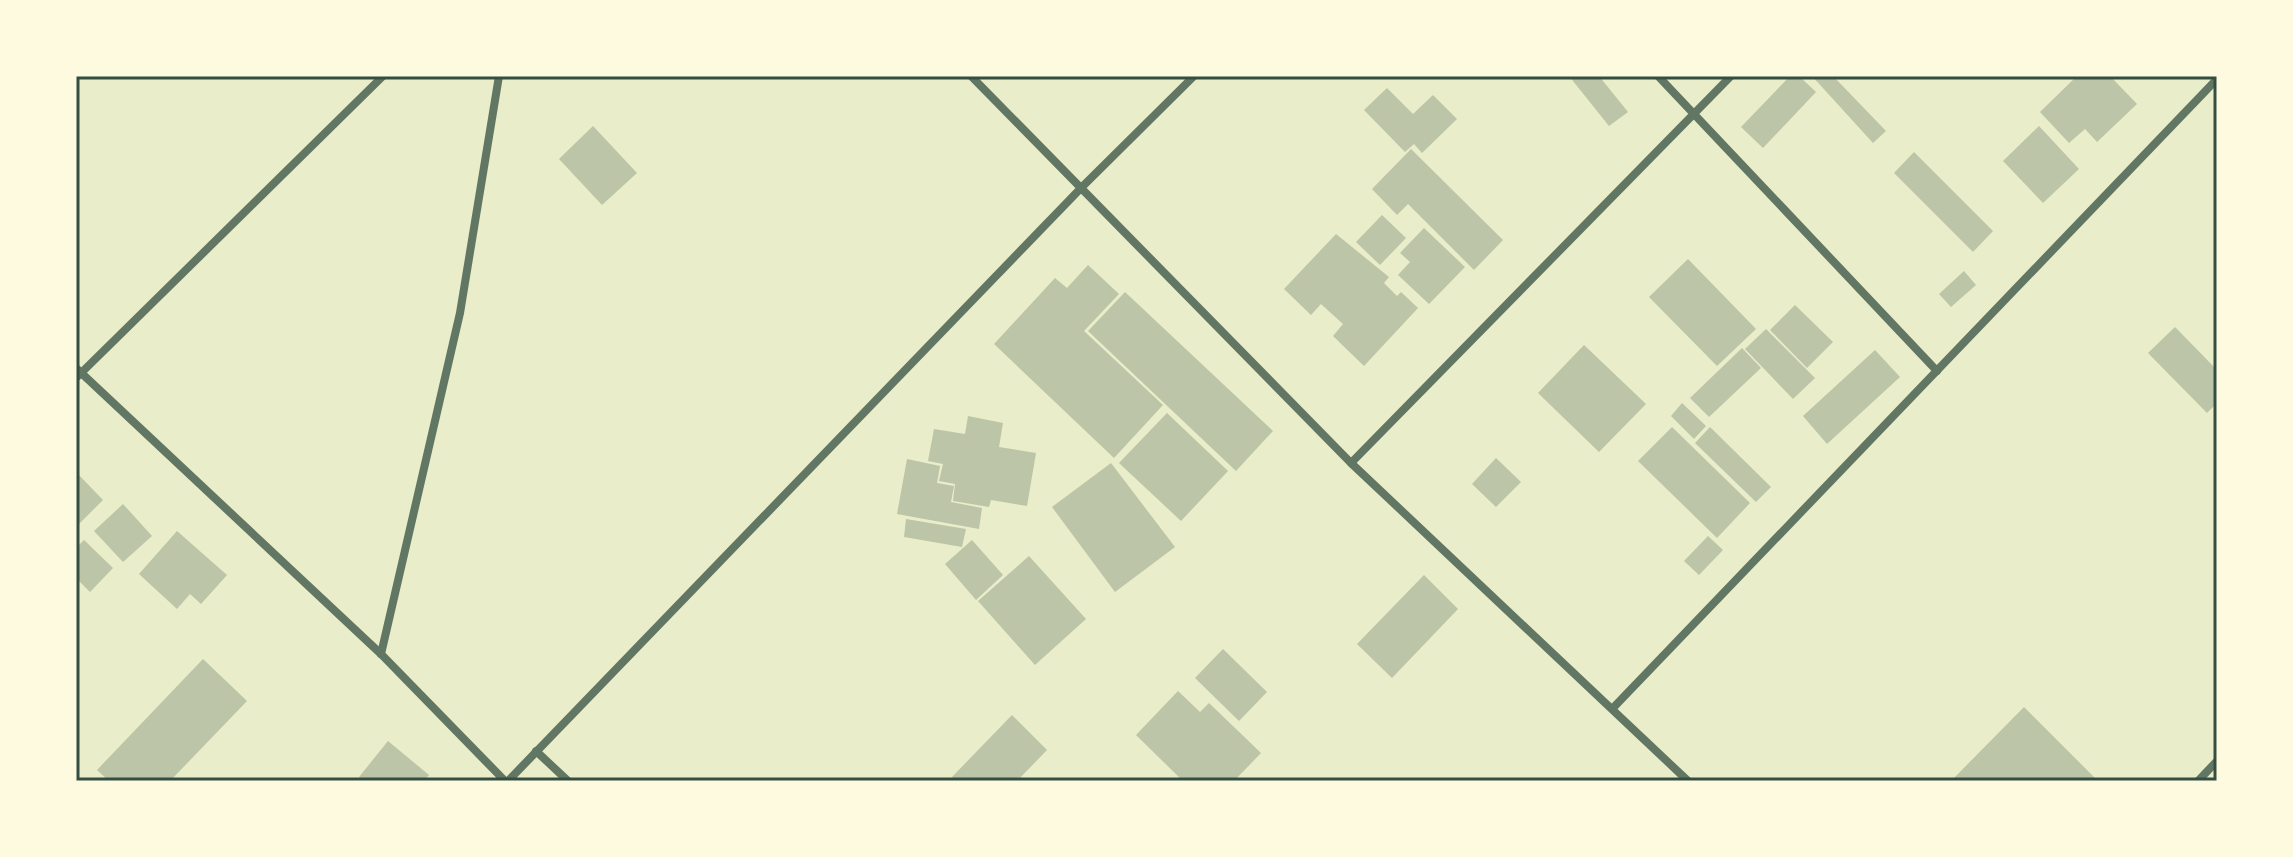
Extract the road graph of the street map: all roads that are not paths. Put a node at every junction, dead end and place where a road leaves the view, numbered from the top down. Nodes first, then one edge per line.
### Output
1 (383, 76) edge
2 (499, 76) edge
3 (971, 76) edge
4 (1194, 76) edge
5 (1658, 76) edge
6 (1731, 76) edge
7 (2217, 79) edge
8 (1694, 113) junction
9 (1083, 186) junction
10 (1937, 371) junction
11 (78, 373) edge
12 (1351, 463) junction
13 (381, 654) junction
14 (1613, 708) junction
15 (536, 751) junction
16 (2217, 761) edge
17 (506, 781) edge
18 (568, 781) edge
19 (1688, 781) edge
20 (2198, 781) edge

1 - 11 street
2 - 13 street
3 - 9 street
4 - 9 street
5 - 8 street
6 - 8 street
7 - 10 street
8 - 10 street
8 - 12 street
9 - 12 street
9 - 15 street
10 - 14 street
11 - 13 street
12 - 14 street
13 - 17 street
14 - 19 street
15 - 17 street
15 - 18 street
16 - 20 street

